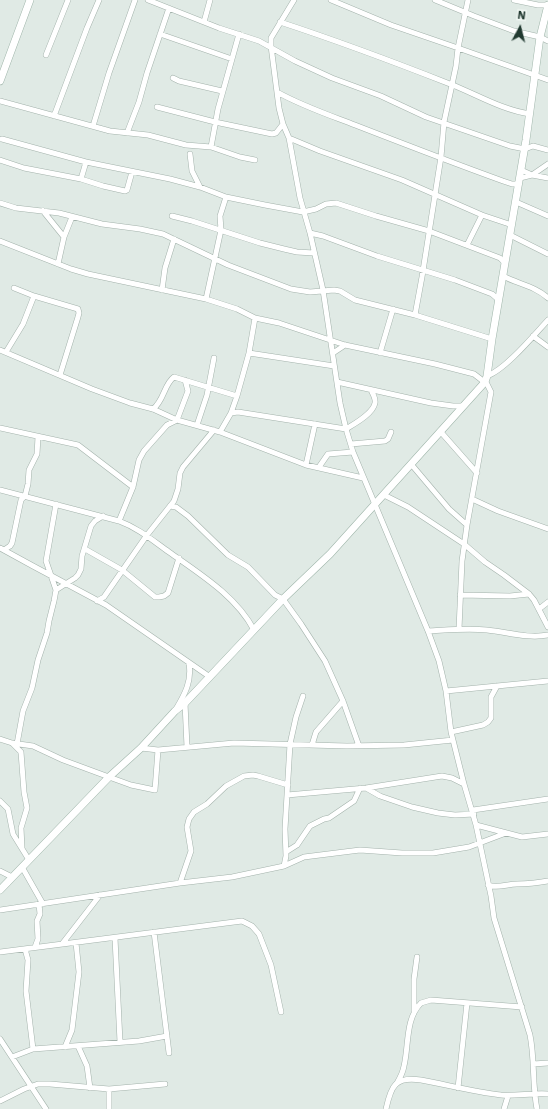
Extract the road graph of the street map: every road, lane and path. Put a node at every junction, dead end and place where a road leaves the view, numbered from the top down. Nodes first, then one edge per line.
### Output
1 (30, 0) edge
2 (68, 0) edge
3 (99, 0) edge
4 (134, 0) edge
5 (148, 0) edge
6 (210, 0) edge
7 (294, 0) edge
8 (331, 0) edge
9 (435, 0) edge
10 (468, 0) edge
11 (514, 0) edge
12 (548, 5) edge
13 (169, 8) junction
14 (465, 13) junction
15 (204, 22) junction
16 (280, 22) junction
17 (160, 34) junction
18 (239, 34) junction
19 (540, 37) junction
20 (548, 41) edge
21 (271, 46) junction
22 (458, 48) junction
23 (46, 55) dead end
24 (232, 58) junction
25 (536, 76) junction
26 (173, 78) dead end
27 (548, 80) edge
28 (0, 81) edge
29 (452, 85) junction
30 (222, 91) junction
31 (277, 92) junction
32 (0, 101) edge
33 (158, 107) dead end
34 (530, 114) junction
35 (54, 116) junction
36 (215, 122) junction
37 (444, 122) junction
38 (283, 124) junction
39 (93, 126) junction
40 (127, 133) junction
41 (289, 138) junction
42 (2, 139) dead end
43 (186, 145) junction
44 (196, 147) junction
45 (211, 147) junction
46 (525, 149) junction
47 (548, 150) edge
48 (190, 154) junction
49 (441, 157) junction
50 (0, 160) edge
51 (255, 160) dead end
52 (86, 162) junction
53 (548, 164) edge
54 (521, 170) junction
55 (132, 172) junction
56 (532, 175) junction
57 (548, 178) edge
58 (81, 179) junction
59 (519, 181) junction
60 (200, 187) junction
61 (436, 195) junction
62 (226, 197) junction
63 (516, 202) junction
64 (0, 203) edge
65 (43, 211) junction
66 (303, 212) junction
67 (482, 215) junction
68 (172, 216) dead end
69 (548, 216) edge
70 (72, 217) junction
71 (512, 225) junction
72 (221, 230) junction
73 (429, 231) junction
74 (310, 233) junction
75 (510, 235) junction
76 (439, 236) junction
77 (64, 237) junction
78 (174, 239) junction
79 (428, 239) junction
80 (0, 241) edge
81 (467, 245) junction
82 (314, 253) junction
83 (548, 254) edge
84 (214, 259) junction
85 (504, 260) junction
86 (58, 264) junction
87 (423, 269) junction
88 (503, 276) junction
89 (320, 282) junction
90 (14, 288) dead end
91 (162, 290) junction
92 (323, 290) junction
93 (315, 291) junction
94 (500, 292) junction
95 (492, 294) junction
96 (34, 296) junction
97 (548, 298) edge
98 (206, 299) junction
99 (499, 300) junction
100 (393, 309) junction
101 (415, 315) junction
102 (255, 318) junction
103 (548, 320) edge
104 (533, 336) junction
105 (492, 339) junction
106 (331, 340) junction
107 (345, 345) junction
108 (548, 347) edge
109 (0, 350) edge
110 (6, 352) junction
111 (249, 353) junction
112 (380, 353) junction
113 (333, 355) junction
114 (214, 358) dead end
115 (324, 363) junction
116 (334, 366) junction
117 (60, 375) junction
118 (486, 379) junction
119 (185, 380) junction
120 (337, 382) junction
121 (208, 387) junction
122 (371, 390) junction
123 (237, 396) junction
124 (159, 405) junction
125 (463, 406) junction
126 (153, 409) junction
127 (232, 410) junction
128 (161, 412) junction
129 (166, 415) junction
130 (177, 420) junction
131 (315, 424) junction
132 (166, 425) junction
133 (197, 425) junction
134 (0, 428) edge
135 (346, 428) junction
136 (214, 430) junction
137 (440, 431) junction
138 (220, 432) junction
139 (391, 432) dead end
140 (38, 437) junction
141 (351, 444) junction
142 (353, 452) junction
143 (411, 464) junction
144 (306, 465) junction
145 (359, 466) junction
146 (319, 467) junction
147 (477, 472) junction
148 (352, 475) junction
149 (364, 478) junction
150 (133, 487) junction
151 (0, 490) edge
152 (384, 495) junction
153 (25, 496) junction
154 (472, 499) junction
155 (174, 501) junction
156 (56, 504) junction
157 (374, 505) junction
158 (170, 506) junction
159 (176, 507) junction
160 (103, 516) junction
161 (119, 521) junction
162 (467, 525) junction
163 (548, 529) edge
164 (147, 535) junction
165 (464, 544) junction
166 (2, 549) edge
167 (84, 549) junction
168 (179, 558) junction
169 (122, 570) junction
170 (52, 577) junction
171 (65, 584) junction
172 (56, 590) junction
173 (107, 593) junction
174 (529, 594) junction
175 (460, 595) junction
176 (283, 599) junction
177 (97, 601) junction
178 (548, 602) edge
179 (106, 605) junction
180 (539, 609) junction
181 (548, 627) edge
182 (459, 629) junction
183 (254, 630) junction
184 (428, 631) junction
185 (548, 635) edge
186 (189, 663) junction
187 (210, 677) junction
188 (548, 681) edge
189 (497, 686) junction
190 (446, 692) junction
191 (303, 696) dead end
192 (343, 701) junction
193 (185, 703) junction
194 (175, 711) junction
195 (451, 732) junction
196 (0, 739) edge
197 (453, 740) junction
198 (14, 744) junction
199 (290, 744) junction
200 (312, 745) junction
201 (359, 746) junction
202 (187, 747) junction
203 (141, 748) junction
204 (158, 750) junction
205 (108, 777) junction
206 (464, 784) junction
207 (288, 786) junction
208 (360, 788) junction
209 (366, 788) junction
210 (287, 796) junction
211 (548, 799) edge
212 (0, 801) edge
213 (473, 812) junction
214 (476, 825) junction
215 (506, 833) junction
216 (548, 834) edge
217 (479, 843) junction
218 (22, 848) junction
219 (286, 852) junction
220 (29, 860) junction
221 (284, 866) junction
222 (22, 867) junction
223 (0, 871) edge
224 (12, 877) junction
225 (548, 882) edge
226 (180, 883) junction
227 (488, 885) junction
228 (0, 890) edge
229 (100, 895) junction
230 (41, 904) junction
231 (0, 910) edge
232 (154, 932) junction
233 (115, 938) junction
234 (76, 943) junction
235 (62, 944) junction
236 (35, 947) junction
237 (25, 949) junction
238 (0, 952) edge
239 (417, 957) dead end
240 (467, 1003) junction
241 (522, 1007) junction
242 (280, 1012) dead end
243 (414, 1012) junction
244 (167, 1036) junction
245 (0, 1039) edge
246 (120, 1042) junction
247 (65, 1046) junction
248 (78, 1046) junction
249 (33, 1049) junction
250 (169, 1053) dead end
251 (12, 1057) junction
252 (548, 1063) edge
253 (533, 1064) junction
254 (397, 1083) junction
255 (165, 1084) dead end
256 (31, 1086) junction
257 (90, 1088) junction
258 (458, 1088) junction
259 (110, 1089) junction
260 (534, 1094) junction
261 (548, 1094) edge
262 (508, 1096) junction
263 (0, 1101) edge
264 (46, 1109) edge
265 (110, 1109) edge
266 (386, 1109) edge
267 (504, 1109) edge
268 (537, 1109) edge

1 - 28 street
2 - 23 street
3 - 35 street
4 - 39 street
5 - 13 street
6 - 15 street
7 - 16 street
8 - 22 street
9 - 14 street
10 - 14 street
11 - 12 street
12 - 19 street
13 - 15 street
13 - 17 street
14 - 19 street
14 - 22 street
15 - 18 street
16 - 21 street
16 - 29 street
17 - 24 street
17 - 40 street
18 - 21 street
18 - 24 street
19 - 20 street
19 - 25 street
21 - 31 street
21 - 37 street
22 - 25 street
22 - 29 street
24 - 30 street
25 - 27 street
25 - 34 street
26 - 30 street
29 - 34 street
29 - 37 street
30 - 36 street
31 - 38 street
31 - 49 street
32 - 35 street
33 - 36 street
34 - 46 street
35 - 39 street
36 - 38 street
36 - 45 street
37 - 46 street
37 - 49 street
38 - 41 street
39 - 40 street
40 - 43 street
41 - 61 street
41 - 66 street
42 - 52 street
43 - 44 street
43 - 48 street
44 - 45 street
44 - 48 street
45 - 51 street
46 - 47 street
46 - 54 street
48 - 60 street
49 - 59 street
49 - 61 street
50 - 58 street
52 - 55 street
52 - 58 street
53 - 56 street
54 - 56 street
54 - 59 street
55 - 58 street
55 - 60 street
56 - 57 street
56 - 59 street
59 - 63 street
60 - 62 street
61 - 67 street
61 - 73 street
62 - 66 street
62 - 72 street
63 - 69 street
63 - 71 street
64 - 65 street
65 - 70 street
65 - 77 street
66 - 73 street
66 - 74 street
67 - 71 street
67 - 81 street
68 - 72 street
70 - 77 street
70 - 78 street
71 - 75 street
72 - 82 street
72 - 84 street
73 - 76 street
73 - 79 street
74 - 82 street
74 - 87 street
75 - 83 street
75 - 85 street
76 - 79 street
76 - 81 street
77 - 86 street
78 - 84 street
78 - 91 street
79 - 87 street
80 - 86 street
81 - 85 street
82 - 89 street
84 - 93 street
84 - 98 street
85 - 88 street
86 - 91 street
87 - 95 street
87 - 101 street
88 - 94 street
88 - 97 street
89 - 92 street
89 - 93 street
90 - 96 street
91 - 98 street
92 - 93 street
92 - 100 street
92 - 106 street
94 - 95 street
94 - 99 street
95 - 99 street
96 - 110 street
96 - 117 street
98 - 102 street
99 - 105 street
100 - 101 street
100 - 112 street
101 - 105 street
102 - 106 street
102 - 111 street
103 - 104 street
104 - 108 street
104 - 118 street
105 - 118 street
106 - 107 street
106 - 113 street
107 - 112 street
107 - 113 street
109 - 110 street
110 - 117 street
111 - 115 street
111 - 123 street
112 - 118 street
113 - 115 street
113 - 116 street
114 - 121 street
115 - 116 street
116 - 120 street
117 - 126 street
118 - 125 street
118 - 147 street
119 - 121 street
119 - 124 street
119 - 130 street
120 - 122 street
120 - 135 street
121 - 123 street
121 - 133 street
122 - 125 street
122 - 135 street
123 - 127 street
124 - 126 street
124 - 128 street
125 - 137 street
126 - 128 street
127 - 131 street
127 - 138 street
128 - 129 street
129 - 130 street
129 - 132 street
130 - 132 street
130 - 133 street
131 - 135 street
131 - 144 street
132 - 150 street
133 - 136 street
134 - 140 street
135 - 141 street
136 - 138 street
136 - 155 street
137 - 143 street
137 - 147 street
138 - 144 street
139 - 141 street
140 - 150 street
140 - 153 street
141 - 142 street
142 - 145 street
142 - 146 street
143 - 152 street
143 - 162 street
144 - 146 street
145 - 148 street
145 - 149 street
146 - 148 street
147 - 154 street
148 - 149 street
149 - 157 street
150 - 161 street
151 - 153 street
152 - 157 street
152 - 165 street
153 - 156 street
153 - 166 street
154 - 162 street
154 - 163 street
155 - 158 street
155 - 159 street
156 - 160 street
156 - 170 street
157 - 176 street
157 - 184 street
158 - 159 street
158 - 164 street
159 - 176 street
160 - 161 street
160 - 167 street
161 - 164 street
162 - 165 street
164 - 168 street
164 - 169 street
165 - 174 street
165 - 175 street
166 - 170 street
167 - 169 street
167 - 171 street
168 - 169 street
168 - 183 street
169 - 173 street
170 - 171 street
170 - 172 street
171 - 172 street
171 - 177 street
172 - 198 street
173 - 177 street
173 - 179 street
174 - 175 street
174 - 180 street
175 - 182 street
176 - 183 street
176 - 192 street
177 - 179 street
178 - 180 street
179 - 186 street
180 - 181 street
182 - 184 street
182 - 185 street
183 - 187 street
184 - 190 street
186 - 187 street
186 - 194 street
187 - 193 street
188 - 189 street
189 - 190 street
189 - 195 street
190 - 195 street
191 - 199 street
192 - 200 street
192 - 201 street
193 - 194 street
193 - 202 street
194 - 203 street
195 - 197 street
196 - 198 street
197 - 201 street
197 - 206 street
198 - 205 street
198 - 218 street
199 - 200 street
199 - 202 street
199 - 207 street
200 - 201 street
202 - 204 street
203 - 204 street
203 - 205 street
204 - 205 street
205 - 220 street
206 - 209 street
206 - 213 street
207 - 210 street
207 - 226 street
208 - 209 street
208 - 210 street
208 - 219 street
209 - 213 street
210 - 219 street
211 - 213 street
212 - 218 street
213 - 214 street
214 - 215 street
214 - 217 street
215 - 216 street
215 - 217 street
217 - 221 street
217 - 227 street
218 - 220 street
219 - 221 street
220 - 222 street
221 - 226 street
222 - 224 street
222 - 230 street
223 - 224 street
224 - 228 street
225 - 227 street
226 - 229 street
227 - 241 street
229 - 230 street
229 - 235 street
230 - 231 street
230 - 236 street
232 - 233 street
232 - 242 street
232 - 244 street
233 - 234 street
233 - 246 street
234 - 235 street
234 - 247 street
235 - 236 street
236 - 237 street
237 - 238 street
237 - 249 street
239 - 243 street
240 - 241 street
240 - 243 street
240 - 258 street
241 - 253 street
243 - 254 street
244 - 246 street
244 - 250 street
245 - 251 street
246 - 248 street
247 - 248 street
247 - 249 street
248 - 257 street
249 - 251 street
251 - 256 street
252 - 253 street
253 - 260 street
254 - 258 street
254 - 266 street
255 - 259 street
256 - 257 street
256 - 263 street
256 - 264 street
257 - 259 street
258 - 262 street
259 - 265 street
260 - 261 street
260 - 262 street
260 - 268 street
262 - 267 street

